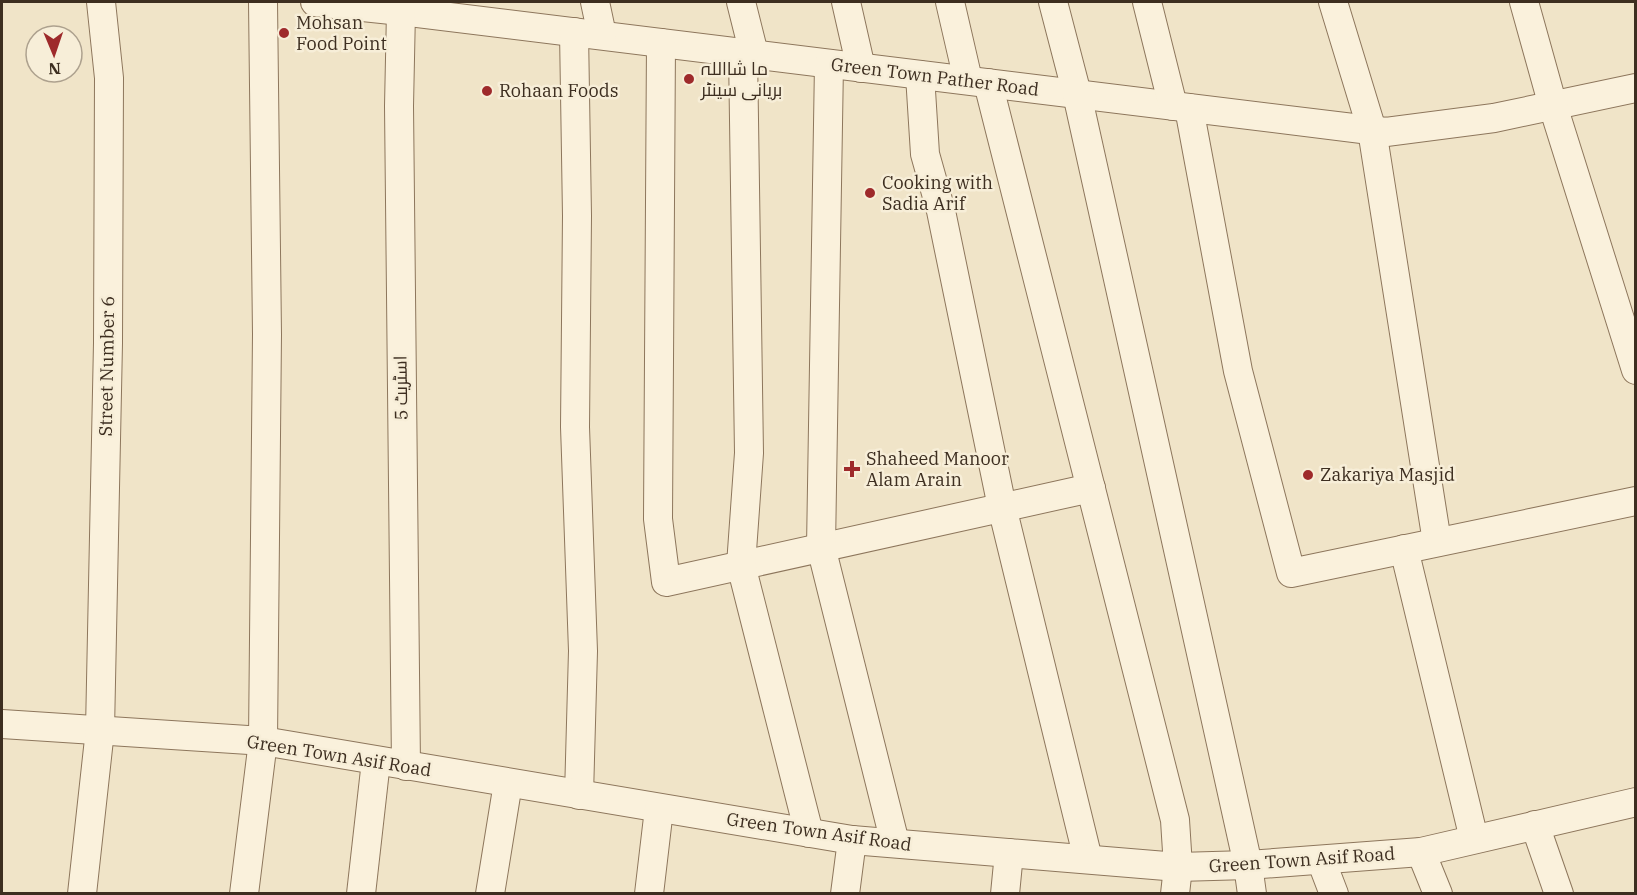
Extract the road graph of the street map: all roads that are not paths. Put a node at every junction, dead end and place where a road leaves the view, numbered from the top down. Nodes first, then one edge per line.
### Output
1 (101, 2) edge
2 (263, 2) edge
3 (315, 2) edge
4 (595, 2) edge
5 (741, 2) edge
6 (846, 2) edge
7 (950, 2) edge
8 (1053, 2) edge
9 (1147, 2) edge
10 (1333, 2) edge
11 (1524, 2) edge
12 (400, 6) edge
13 (501, 12) edge
14 (574, 32) junction
15 (602, 35) junction
16 (662, 43) junction
17 (749, 54) junction
18 (830, 64) junction
19 (861, 68) junction
20 (920, 75) junction
21 (978, 82) junction
22 (1635, 88) edge
23 (1077, 94) junction
24 (1553, 106) junction
25 (1181, 107) junction
26 (1372, 130) junction
27 (1635, 370) edge
28 (1090, 488) junction
29 (1635, 501) edge
30 (1002, 507) junction
31 (1437, 542) junction
32 (821, 547) junction
33 (1404, 549) junction
34 (741, 565) junction
35 (2, 724) edge
36 (100, 730) junction
37 (263, 741) junction
38 (376, 761) junction
39 (406, 765) junction
40 (508, 783) junction
41 (579, 795) junction
42 (1635, 802) edge
43 (659, 809) junction
44 (1536, 825) junction
45 (809, 833) junction
46 (1474, 839) junction
47 (852, 840) junction
48 (895, 843) junction
49 (1422, 852) junction
50 (1009, 853) junction
51 (1088, 859) junction
52 (1321, 860) junction
53 (1248, 865) junction
54 (1176, 880) edge
55 (82, 894) edge
56 (244, 894) edge
57 (361, 894) edge
58 (490, 894) edge
59 (649, 894) edge
60 (845, 894) edge
61 (1005, 894) edge
62 (1252, 894) edge
63 (1334, 894) edge
64 (1438, 894) edge
65 (1559, 894) edge

1 - 36 street, Street Number 6
2 - 37 street
3 - 12 street, Green Town Pather Road
4 - 15 street
5 - 17 street
6 - 19 street
7 - 21 street
8 - 23 street
9 - 25 street
10 - 26 street
11 - 24 street
12 - 13 street, Green Town Pather Road
12 - 39 street, اسٹریٹ 5
13 - 14 street, Green Town Pather Road
14 - 15 street, Green Town Pather Road
14 - 41 street
15 - 16 street, Green Town Pather Road
16 - 17 street, Green Town Pather Road
16 - 34 street
17 - 18 street, Green Town Pather Road
17 - 34 street
18 - 19 street, Green Town Pather Road
18 - 32 street
19 - 20 street, Green Town Pather Road
20 - 21 street, Green Town Pather Road
20 - 30 street
21 - 23 street, Green Town Pather Road
21 - 28 street
22 - 24 street, Green Town Pather Road
23 - 25 street, Green Town Pather Road
23 - 53 street
24 - 26 street, Green Town Pather Road
24 - 27 street
25 - 26 street, Green Town Pather Road
25 - 33 street
26 - 31 street
28 - 30 street
28 - 54 street
29 - 31 street
30 - 32 street
30 - 51 street
31 - 33 street
32 - 34 street
32 - 48 street
33 - 46 street
34 - 45 street
35 - 36 street, Green Town Asif Road
36 - 37 street, Green Town Asif Road
36 - 55 street, Street Number 6
37 - 38 street, Green Town Asif Road
37 - 56 street
38 - 39 street, Green Town Asif Road
38 - 57 street
39 - 40 street, Green Town Asif Road
40 - 41 street, Green Town Asif Road
40 - 58 street
41 - 43 street, Green Town Asif Road
42 - 44 street, Green Town Asif Road
43 - 45 street, Green Town Asif Road
43 - 59 street
44 - 46 street, Green Town Asif Road
44 - 65 street
45 - 47 street, Green Town Asif Road
46 - 49 street, Green Town Asif Road
47 - 48 street, Green Town Asif Road
47 - 60 street
48 - 50 street, Green Town Asif Road
49 - 52 street, Green Town Asif Road
49 - 64 street
50 - 51 street, Green Town Asif Road
50 - 61 street
51 - 54 street, Green Town Asif Road
52 - 53 street, Green Town Asif Road
52 - 63 street
53 - 54 street, Green Town Asif Road
53 - 62 street

